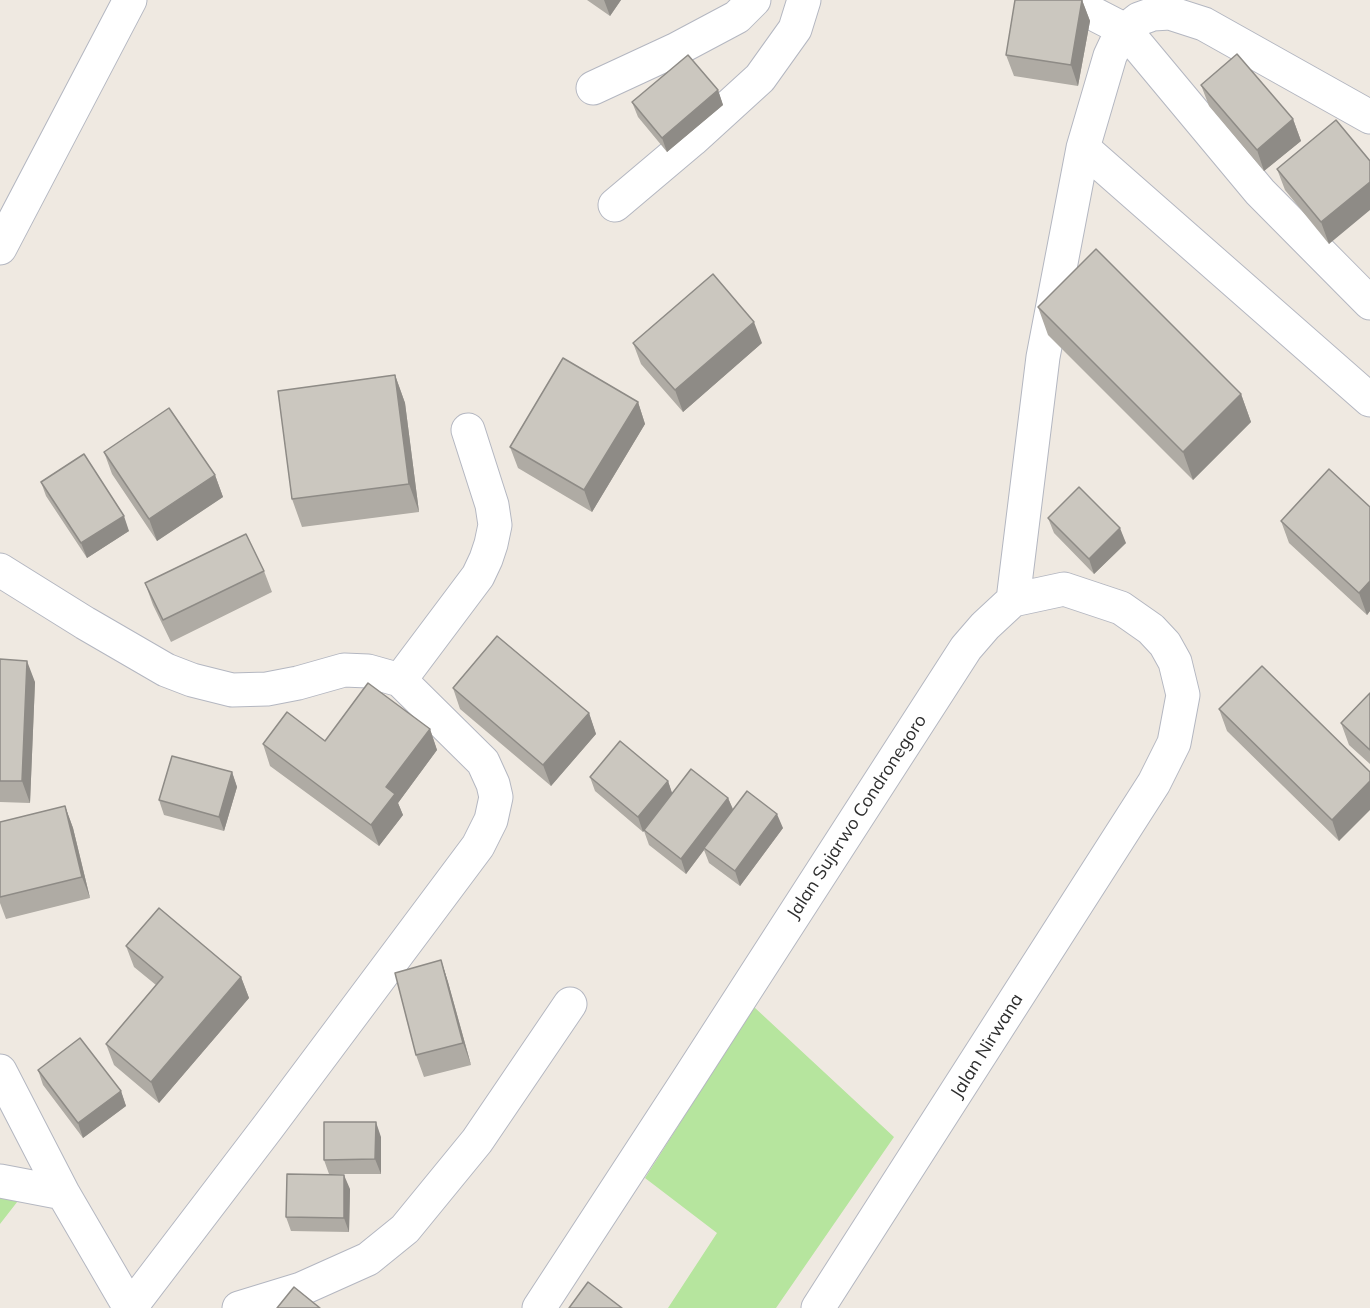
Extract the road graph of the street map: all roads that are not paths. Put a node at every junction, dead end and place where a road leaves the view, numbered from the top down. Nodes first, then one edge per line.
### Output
1 (130, 0) edge
2 (754, 0) edge
3 (804, 0) edge
4 (1067, 0) edge
5 (1125, 30) junction
6 (593, 88) dead end
7 (1370, 117) edge
8 (1083, 148) junction
9 (615, 205) dead end
10 (0, 248) edge
11 (1370, 303) edge
12 (1370, 400) edge
13 (468, 430) dead end
14 (0, 570) edge
15 (1013, 600) junction
16 (400, 680) junction
17 (570, 1004) dead end
18 (0, 1071) edge
19 (0, 1181) edge
20 (63, 1193) junction
21 (130, 1308) edge
22 (239, 1308) edge
23 (539, 1308) edge
24 (818, 1308) edge

1 - 10 street
2 - 6 street
3 - 9 street
4 - 5 street
5 - 7 street
5 - 8 street
5 - 11 street
8 - 12 street
8 - 15 street
13 - 16 street
14 - 16 street
15 - 23 street, Jalan Sujarwo Condronegoro
15 - 24 street, Jalan Nirwana
16 - 21 street
17 - 22 street
18 - 20 street
19 - 20 street
20 - 21 street

